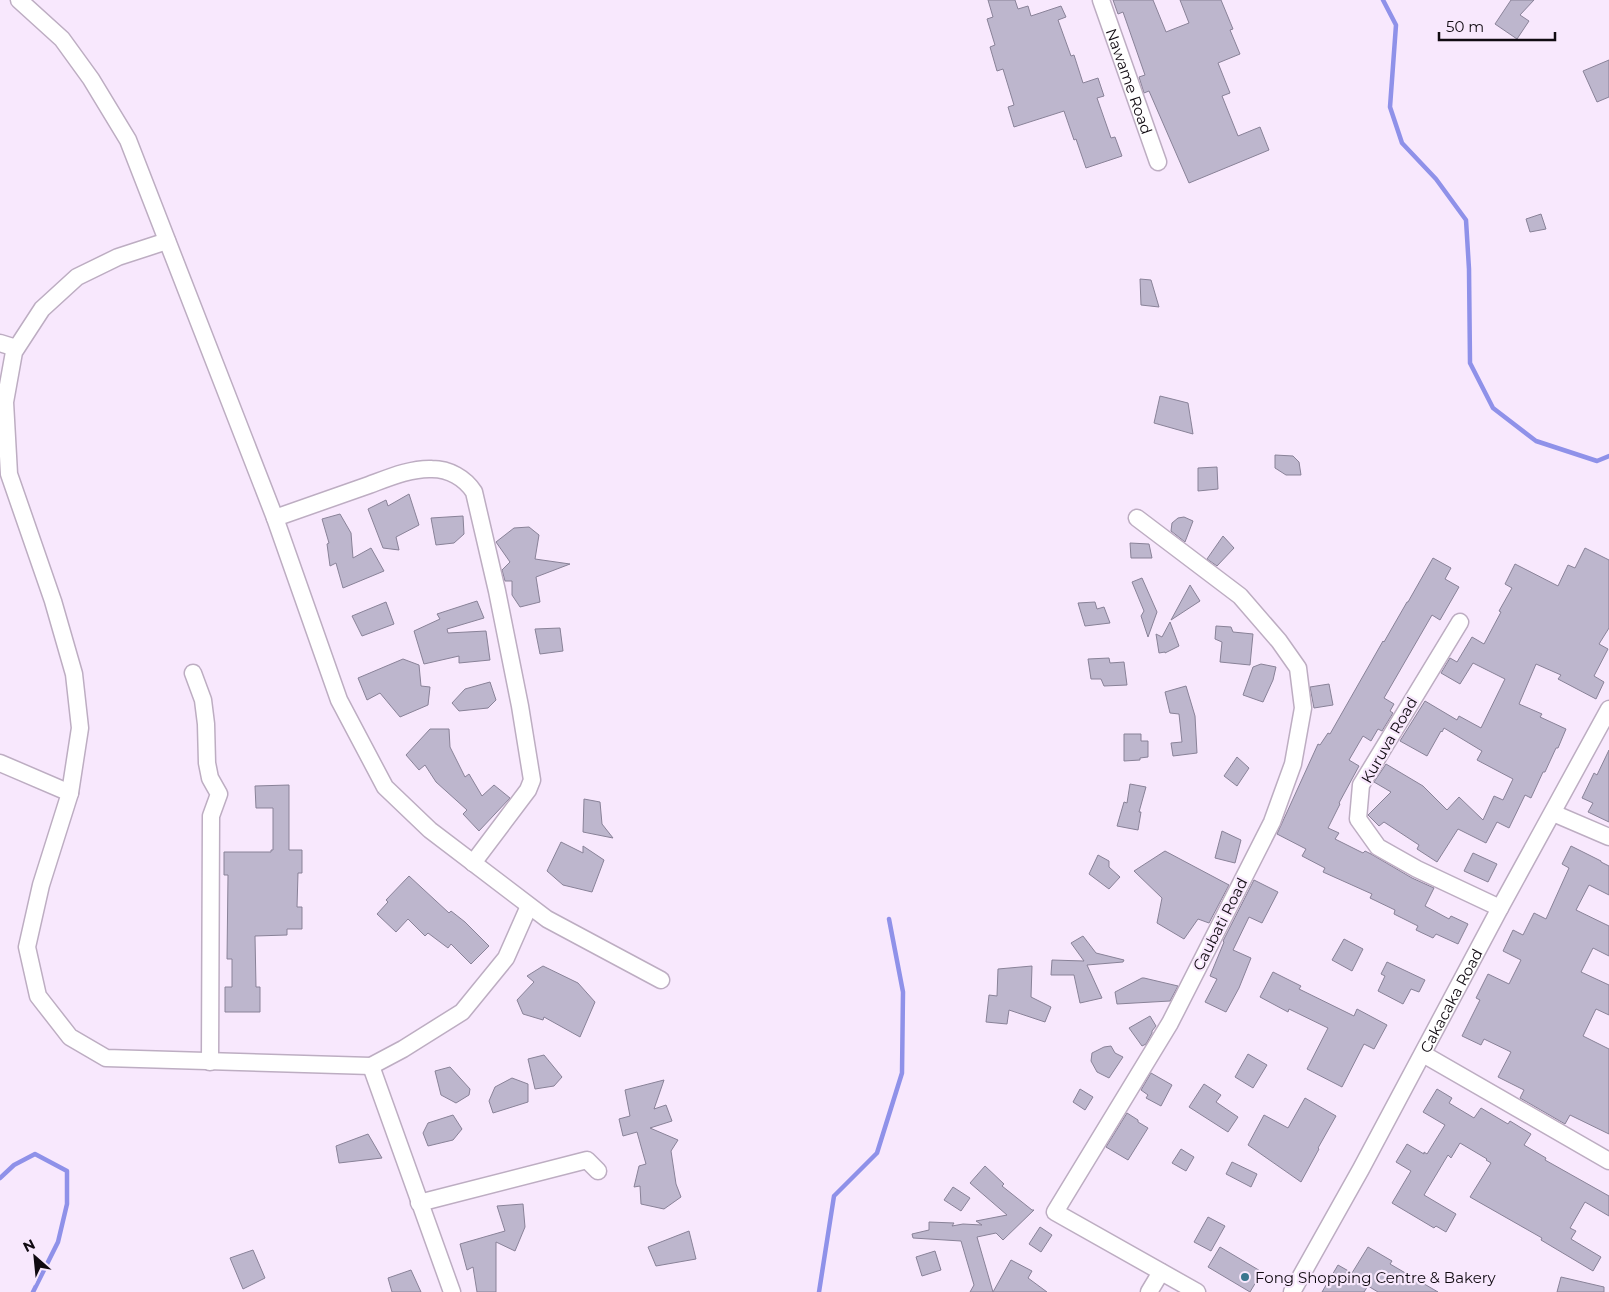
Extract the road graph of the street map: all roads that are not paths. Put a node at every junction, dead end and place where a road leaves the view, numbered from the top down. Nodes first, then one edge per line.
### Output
1 (19, 0) edge
2 (1100, 0) edge
3 (1158, 162) dead end
4 (167, 240) junction
5 (0, 342) edge
6 (16, 348) junction
7 (2, 402) edge
8 (275, 518) junction
9 (1137, 518) dead end
10 (1460, 622) dead end
11 (193, 673) dead end
12 (1609, 709) edge
13 (0, 763) edge
14 (70, 793) junction
15 (1553, 813) junction
16 (1609, 838) edge
17 (473, 863) junction
18 (529, 906) junction
19 (1500, 908) junction
20 (661, 980) dead end
21 (1423, 1054) junction
22 (210, 1062) junction
23 (371, 1066) junction
24 (1609, 1161) edge
25 (598, 1171) dead end
26 (419, 1203) junction
27 (1162, 1272) junction
28 (452, 1292) edge
29 (1149, 1292) edge
30 (1197, 1292) edge
31 (1292, 1292) edge

1 - 4 street
2 - 3 street, Nawame Road
4 - 6 street
4 - 8 street
5 - 6 street
6 - 7 street
7 - 14 street
8 - 17 street
8 - 17 street
9 - 27 street, Caubati Road
10 - 19 street, Kuruva Road
11 - 22 street
12 - 15 street, Cakacaka Road
13 - 14 street
14 - 22 street
15 - 16 street
15 - 19 street, Cakacaka Road
17 - 18 street
18 - 20 street
18 - 23 street
19 - 21 street, Cakacaka Road
21 - 24 street
21 - 31 street, Cakacaka Road
22 - 23 street
23 - 26 street
25 - 26 street
26 - 28 street
27 - 29 street
27 - 30 street, Caubati Road

